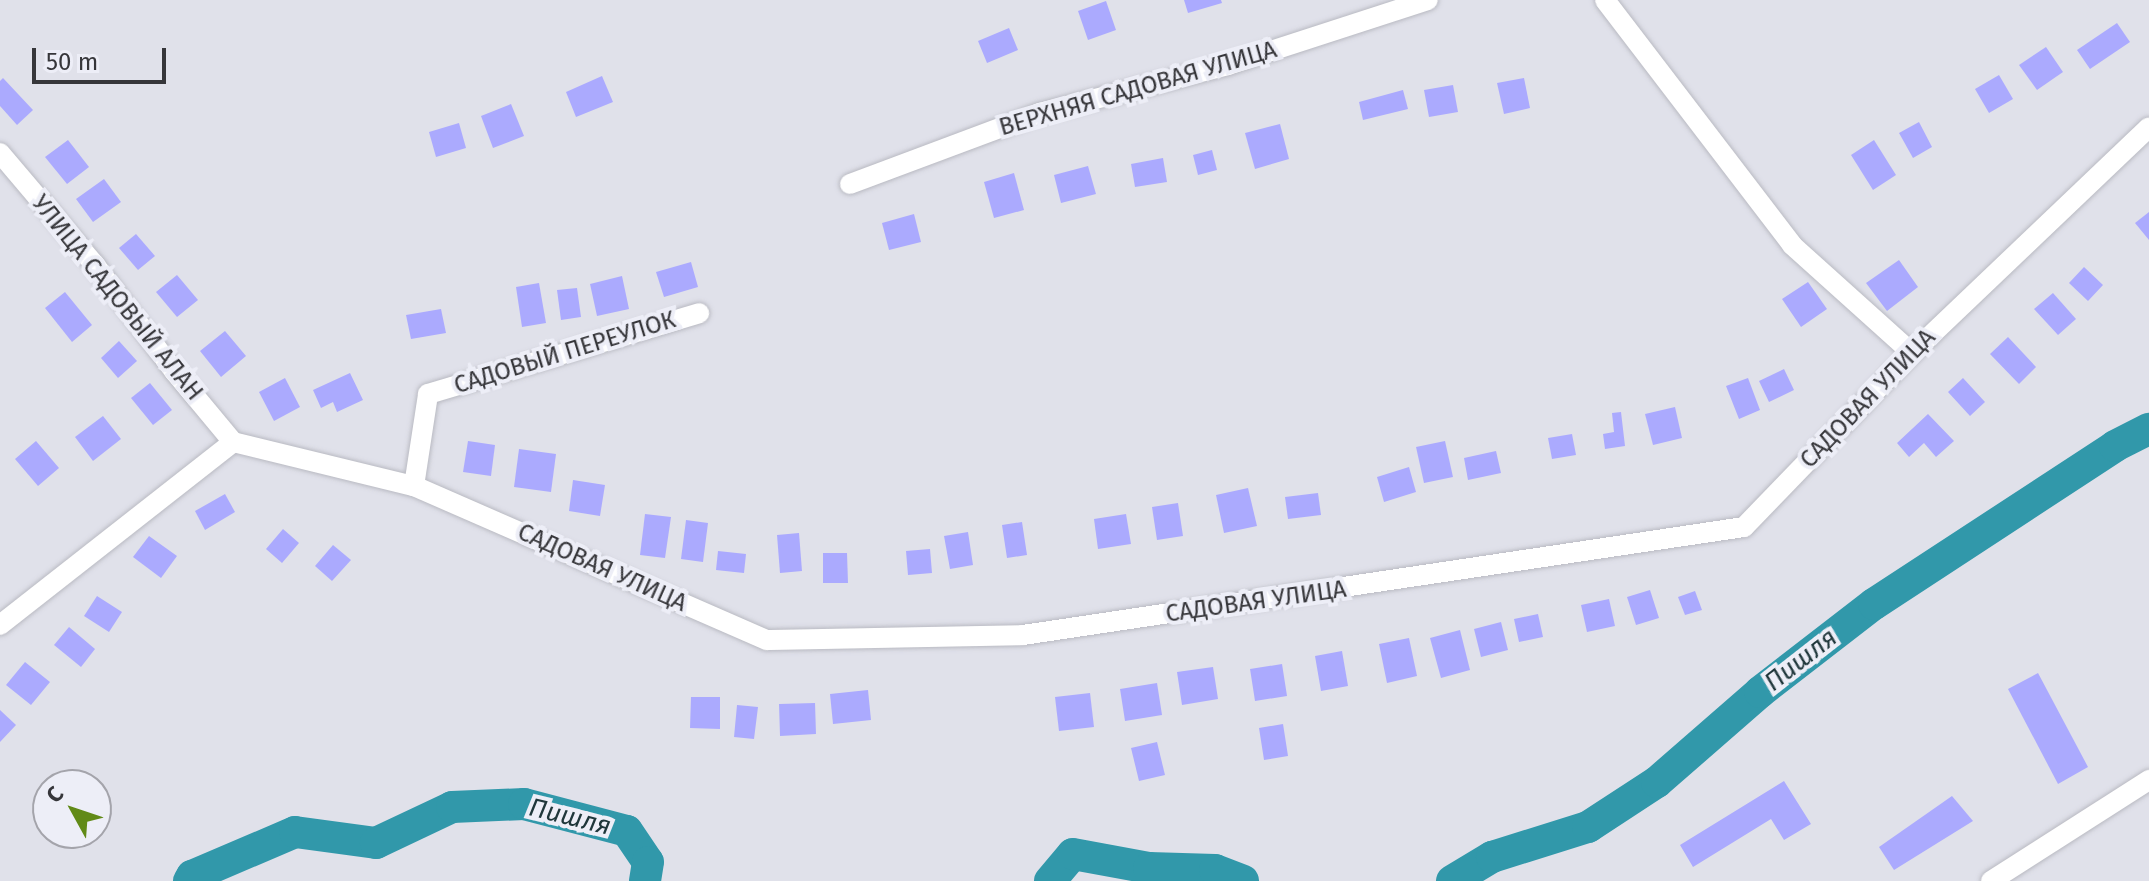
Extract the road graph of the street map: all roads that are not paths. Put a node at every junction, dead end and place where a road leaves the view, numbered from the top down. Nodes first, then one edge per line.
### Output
1 (1428, 0) edge
2 (1605, 0) edge
3 (2149, 127) edge
4 (0, 153) edge
5 (850, 184) dead end
6 (699, 313) dead end
7 (1912, 353) junction
8 (233, 442) junction
9 (414, 486) junction
10 (0, 625) edge
11 (2149, 780) edge
12 (1991, 881) edge

1 - 5 street, ВЕРХНЯЯ САДОВАЯ УЛИЦА
2 - 7 street
3 - 7 street, САДОВАЯ УЛИЦА
4 - 8 street, УЛИЦА САДОВЫЙ АЛАН
6 - 9 street, САДОВЫЙ ПЕРЕУЛОК
7 - 9 street, САДОВАЯ УЛИЦА
8 - 9 street, САДОВАЯ УЛИЦА
8 - 10 street
11 - 12 street

